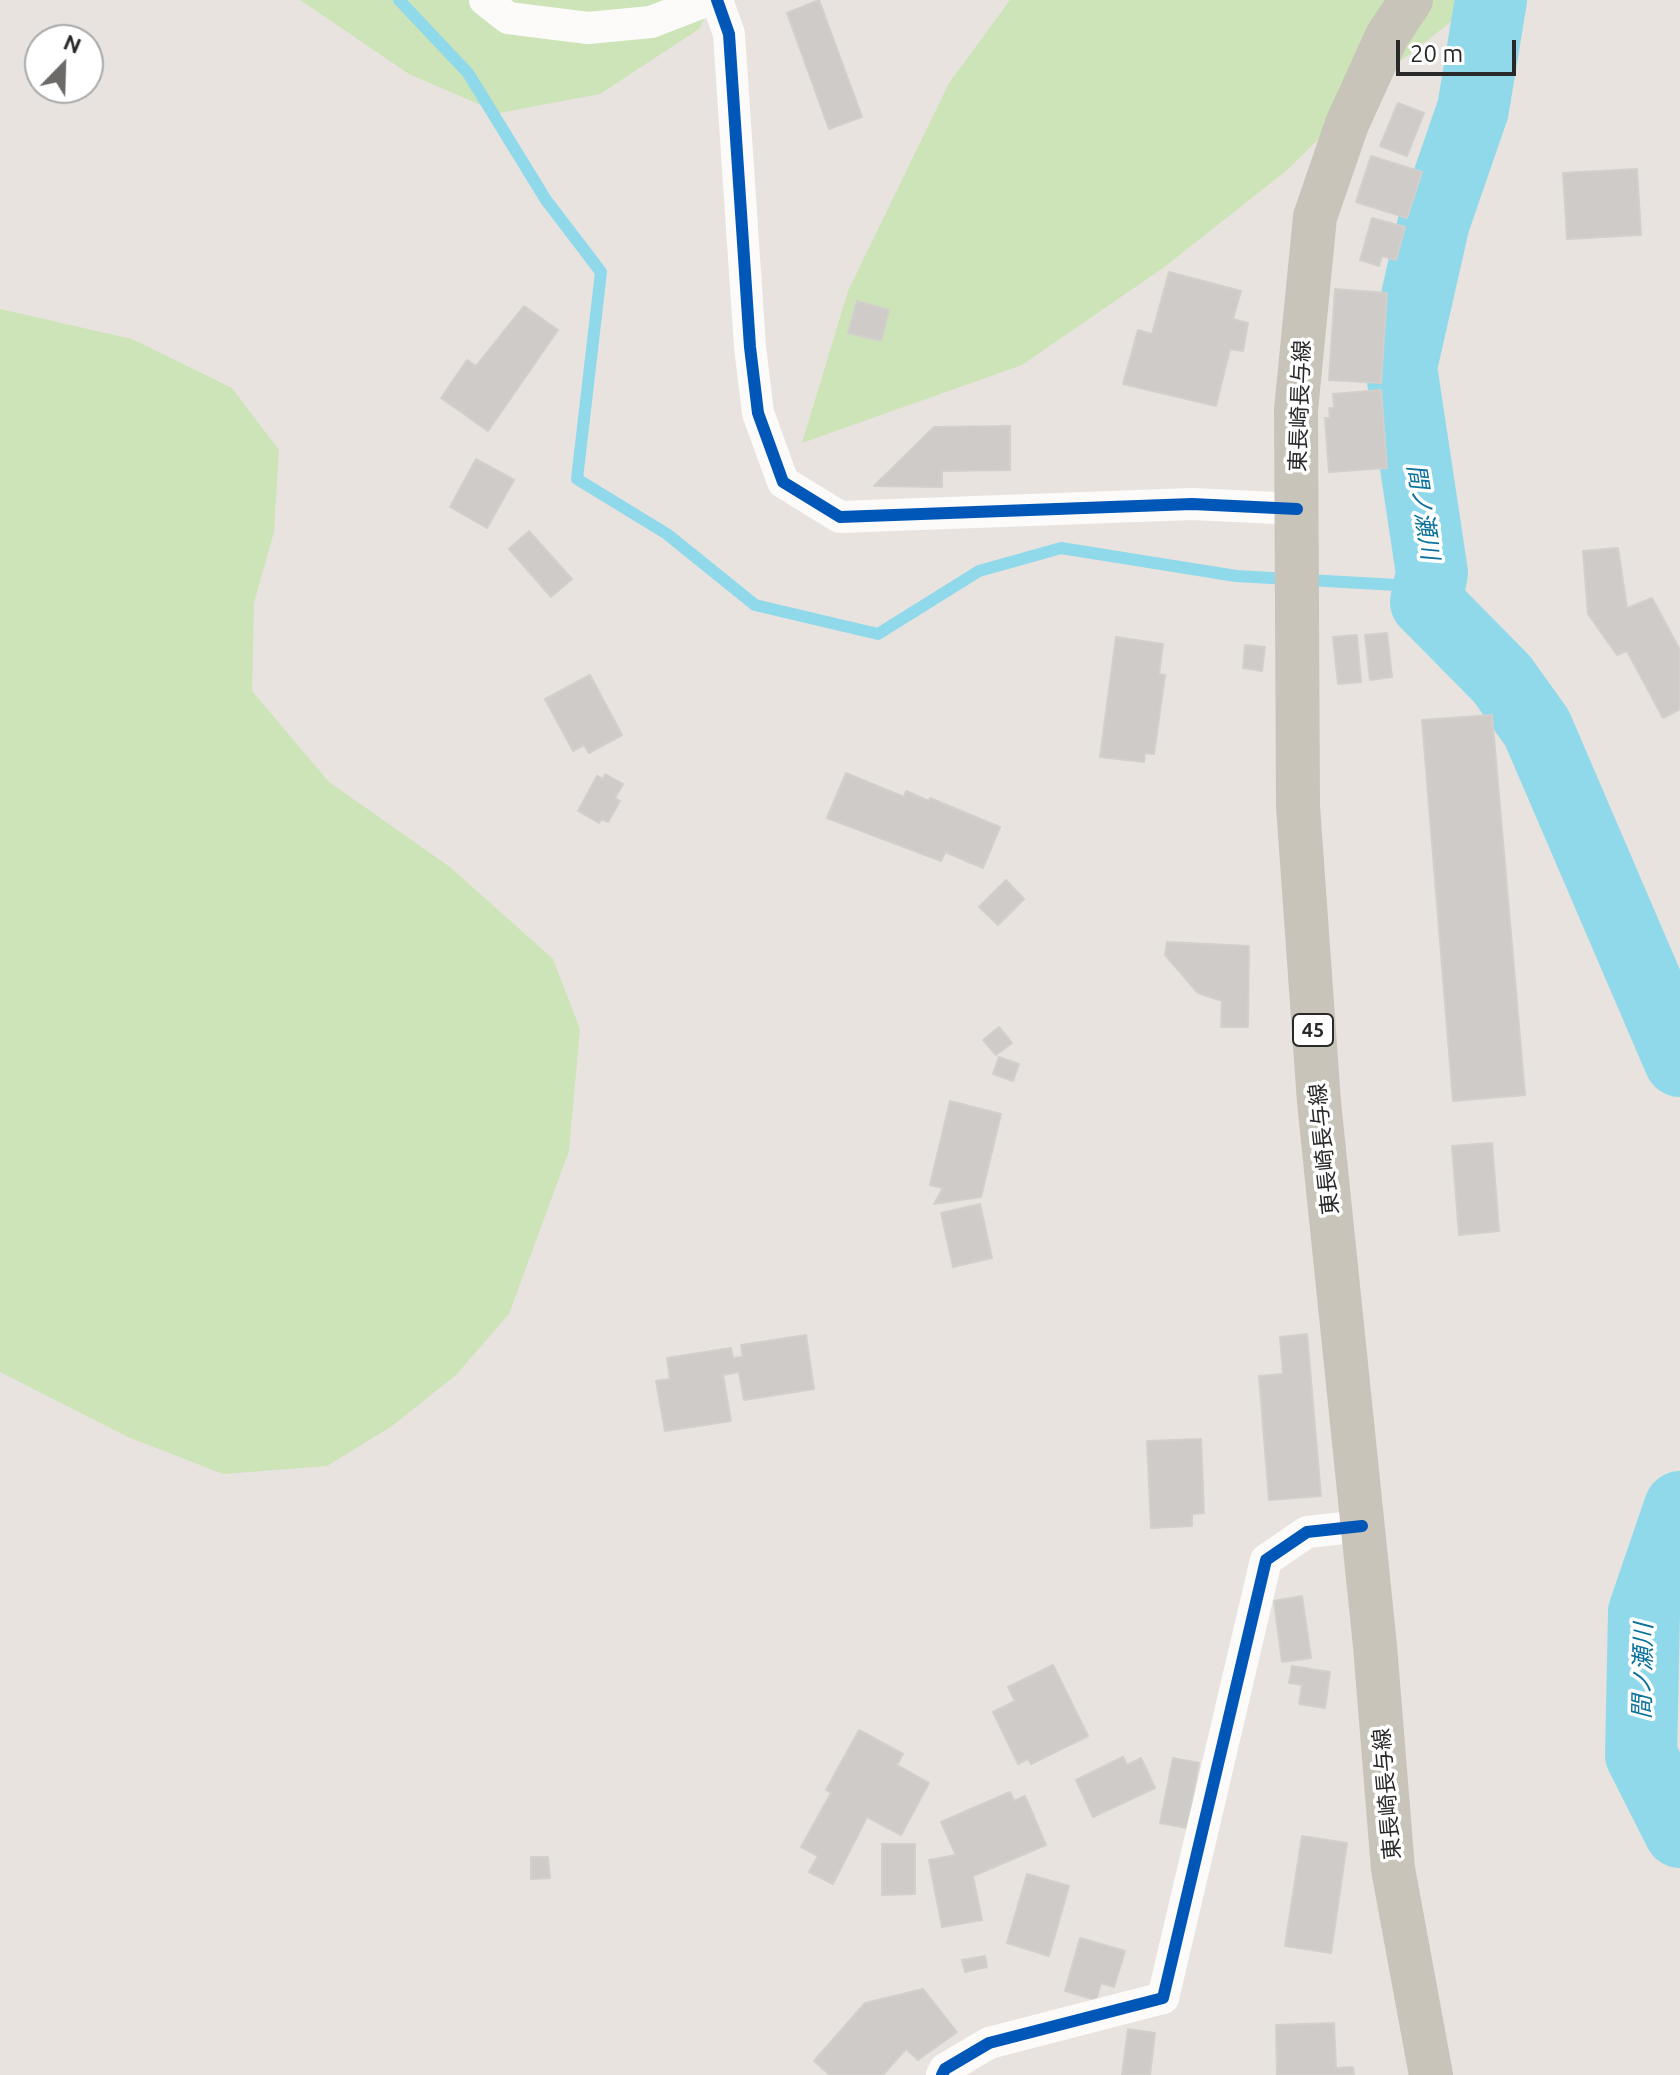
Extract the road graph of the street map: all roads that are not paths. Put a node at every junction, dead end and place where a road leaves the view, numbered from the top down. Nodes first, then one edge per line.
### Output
1 (485, 0) edge
2 (708, 0) edge
3 (717, 0) edge
4 (1411, 0) edge
5 (1297, 509) junction
6 (1362, 1526) junction
7 (942, 2075) edge
8 (1431, 2075) edge

1 - 2 street
3 - 5 street
4 - 5 main road, 東長崎長与線 / 45
5 - 6 main road, 東長崎長与線 / 45
6 - 7 street
6 - 8 main road, 東長崎長与線 / 45

